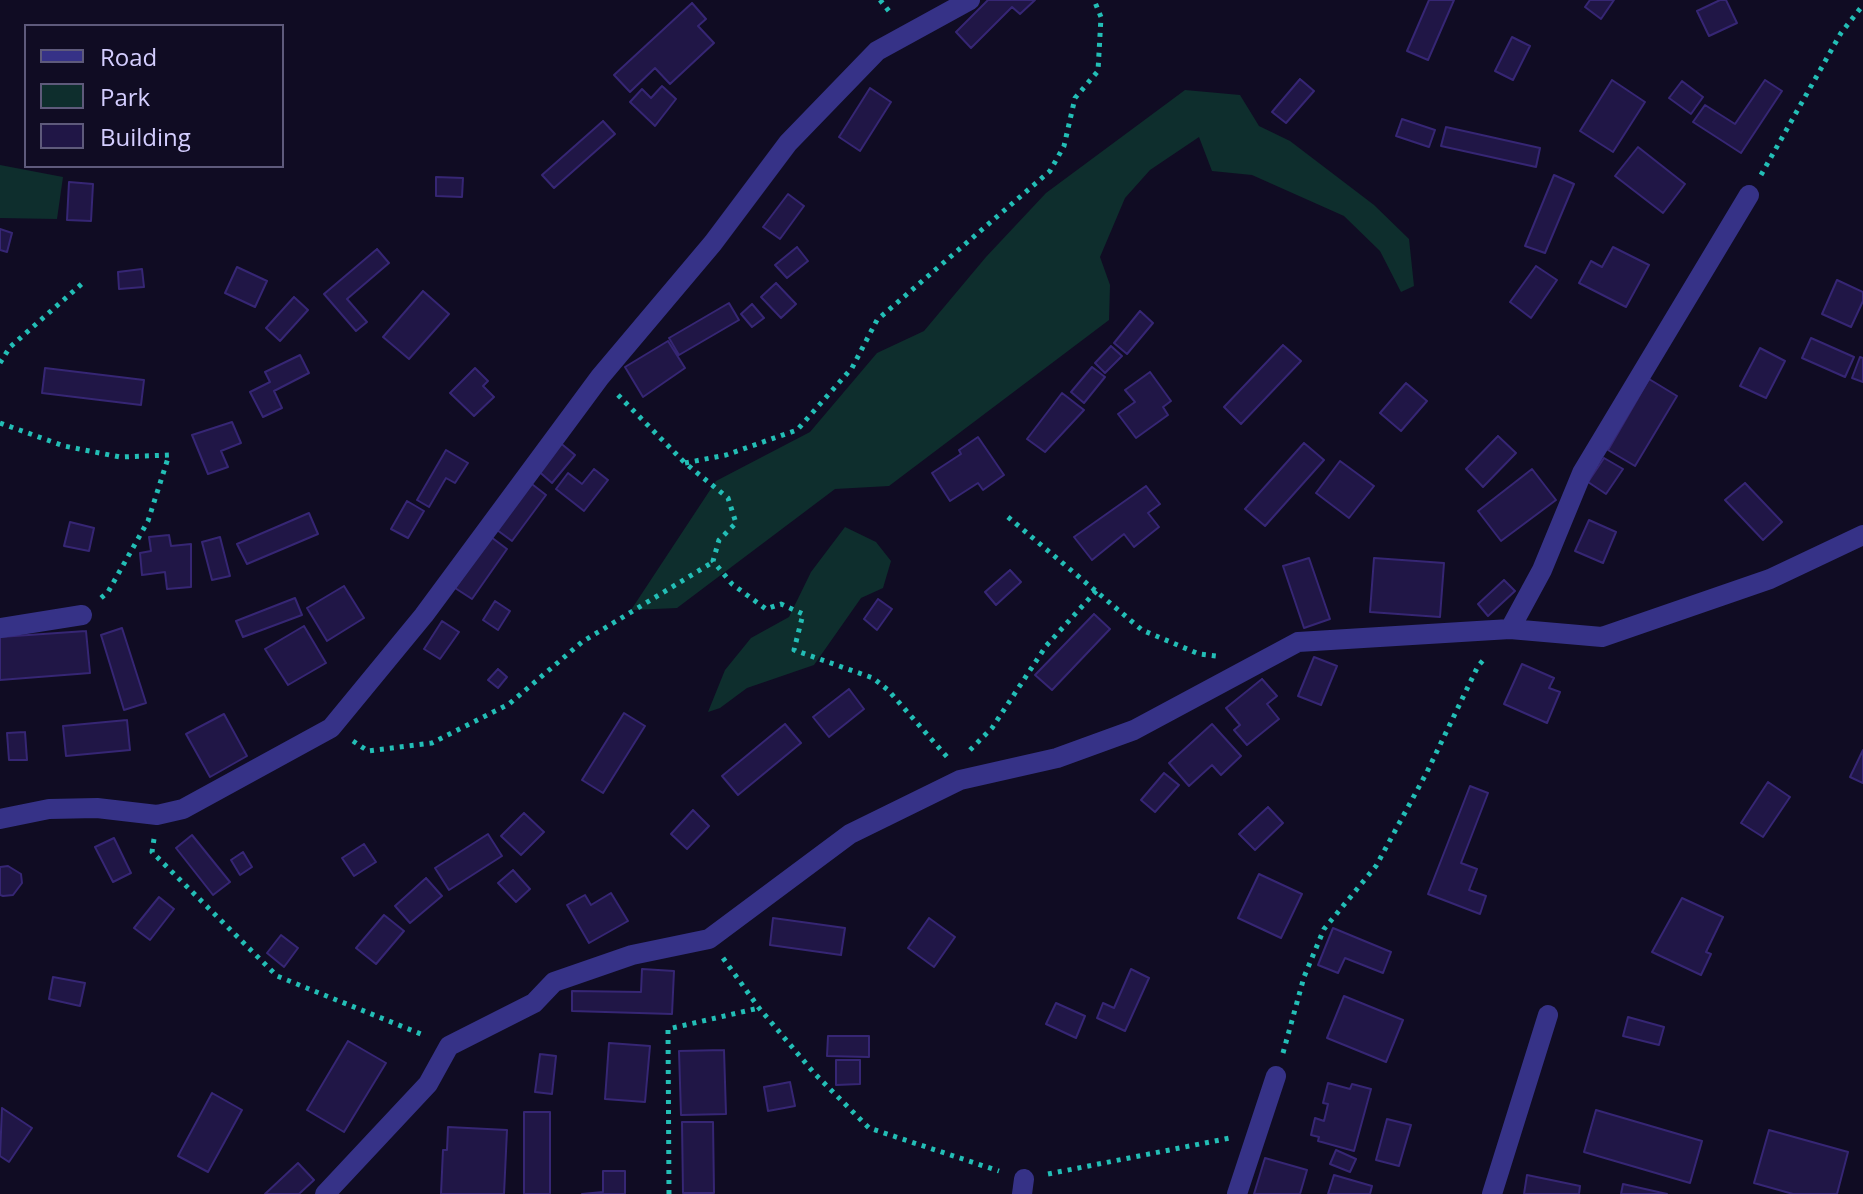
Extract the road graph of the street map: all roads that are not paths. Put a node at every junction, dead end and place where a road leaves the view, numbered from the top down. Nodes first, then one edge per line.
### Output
1 (970, 0) edge
2 (1749, 195) road end
3 (1863, 535) edge
4 (82, 615) road end
5 (0, 628) edge
6 (1510, 629) junction
7 (0, 819) edge
8 (1548, 1015) dead end
9 (1276, 1076) road end
10 (325, 1194) edge
11 (1237, 1194) edge
12 (1492, 1194) edge

1 - 7 street
2 - 6 street
3 - 6 street
4 - 5 street
6 - 10 street
8 - 12 street
9 - 11 street

